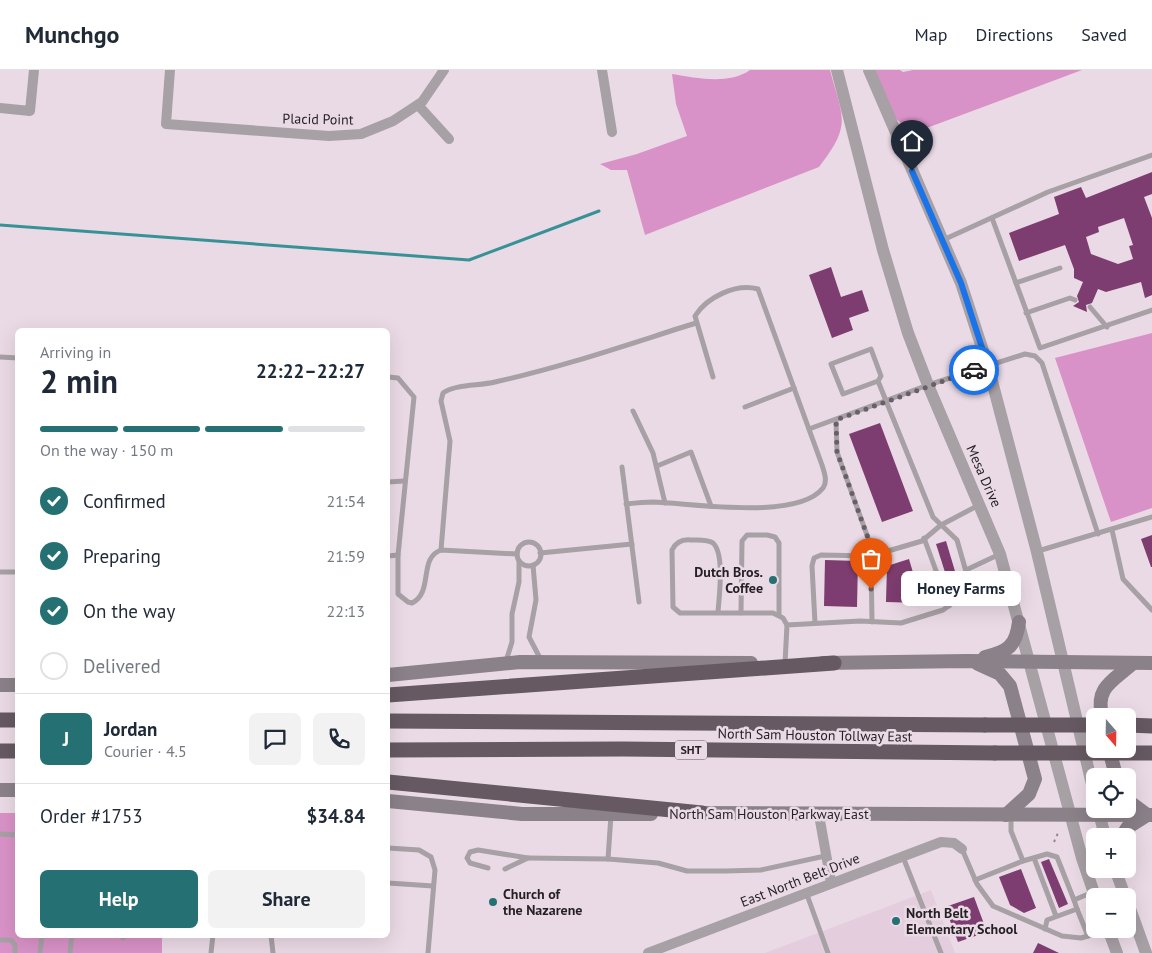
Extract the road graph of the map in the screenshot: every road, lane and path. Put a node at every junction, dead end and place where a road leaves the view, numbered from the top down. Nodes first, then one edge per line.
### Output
1 (34, 70) edge
2 (170, 70) edge
3 (444, 70) edge
4 (602, 70) edge
5 (837, 70) edge
6 (869, 70) edge
7 (418, 105) junction
8 (0, 108) edge
9 (612, 132) dead end
10 (450, 140) dead end
11 (1152, 155) edge
12 (992, 218) junction
13 (942, 241) junction
14 (1060, 268) dead end
15 (1016, 283) junction
16 (1075, 300) dead end
17 (1090, 307) dead end
18 (1152, 310) edge
19 (1026, 313) junction
20 (696, 323) junction
21 (1107, 327) junction
22 (1040, 348) junction
23 (0, 356) edge
24 (1035, 356) junction
25 (15, 358) edge
26 (988, 366) junction
27 (390, 377) edge
28 (713, 377) dead end
29 (878, 381) junction
30 (928, 385) junction
31 (794, 388) junction
32 (886, 401) junction
33 (745, 406) dead end
34 (633, 411) dead end
35 (836, 420) junction
36 (809, 429) junction
37 (657, 466) junction
38 (622, 467) dead end
39 (404, 481) junction
40 (390, 482) edge
41 (665, 503) junction
42 (626, 504) junction
43 (980, 505) junction
44 (711, 506) junction
45 (1152, 516) edge
46 (941, 525) junction
47 (1112, 530) junction
48 (1098, 534) junction
49 (924, 538) junction
50 (632, 544) junction
51 (441, 550) junction
52 (1037, 552) junction
53 (540, 553) junction
54 (517, 554) junction
55 (1000, 554) junction
56 (390, 556) edge
57 (398, 556) junction
58 (871, 556) junction
59 (519, 561) junction
60 (533, 565) junction
61 (966, 570) junction
62 (0, 572) edge
63 (15, 572) edge
64 (639, 602) dead end
65 (949, 606) junction
66 (1152, 610) edge
67 (718, 612) junction
68 (741, 613) junction
69 (779, 615) junction
70 (872, 622) junction
71 (1019, 622) junction
72 (815, 623) junction
73 (787, 624) junction
74 (967, 661) junction
75 (543, 662) junction
76 (1030, 662) junction
77 (1062, 662) junction
78 (785, 663) junction
79 (834, 663) junction
80 (1133, 663) junction
81 (505, 664) junction
82 (1152, 664) edge
83 (390, 675) edge
84 (0, 685) edge
85 (15, 685) edge
86 (390, 695) edge
87 (1101, 708) edge
88 (0, 720) edge
89 (15, 720) edge
90 (390, 721) edge
91 (1086, 725) edge
92 (390, 750) edge
93 (0, 751) edge
94 (15, 751) edge
95 (1151, 753) edge
96 (1088, 768) edge
97 (390, 782) edge
98 (0, 790) edge
99 (15, 790) edge
100 (390, 801) edge
101 (1136, 806) edge
102 (612, 809) junction
103 (702, 813) joint
104 (1086, 814) edge
105 (1136, 814) edge
106 (820, 815) junction
107 (1008, 815) junction
108 (1150, 815) edge
109 (1070, 816) junction
110 (1127, 828) edge
111 (1058, 833) dead end
112 (0, 834) edge
113 (15, 834) edge
114 (1054, 842) dead end
115 (390, 848) edge
116 (962, 849) joint
117 (825, 856) junction
118 (904, 856) junction
119 (528, 858) junction
120 (1034, 858) junction
121 (608, 859) junction
122 (1023, 861) junction
123 (1061, 866) junction
124 (488, 868) dead end
125 (1054, 868) dead end
126 (505, 869) dead end
127 (1066, 878) junction
128 (975, 880) junction
129 (1059, 881) dead end
130 (390, 882) edge
131 (831, 882) junction
132 (433, 886) junction
133 (1092, 888) edge
134 (806, 892) junction
135 (1071, 892) junction
136 (1064, 894) dead end
137 (1086, 896) edge
138 (1074, 900) junction
139 (1077, 909) junction
140 (1056, 916) junction
141 (1045, 928) junction
142 (1086, 931) edge
143 (1136, 932) edge
144 (1086, 937) edge
145 (42, 938) edge
146 (72, 938) edge
147 (212, 938) edge
148 (271, 938) edge
149 (1111, 938) edge
150 (0, 940) edge
151 (15, 953) edge
152 (40, 953) edge
153 (70, 953) edge
154 (211, 953) edge
155 (273, 953) edge
156 (428, 953) edge
157 (648, 953) edge
158 (828, 953) edge
159 (941, 953) edge
160 (1117, 953) edge
161 (1146, 953) edge

1 - 8 street
2 - 7 street, Placid Point
3 - 7 street, Placid Point
4 - 9 street
5 - 30 street, Mesa Drive
6 - 13 street, Mesa Drive
7 - 10 street
11 - 12 lane
12 - 13 lane
12 - 15 lane
13 - 26 street, Mesa Drive
14 - 15 lane
15 - 19 lane
16 - 19 lane
17 - 21 lane
18 - 21 lane
19 - 22 lane
20 - 28 lane
20 - 31 lane
20 - 51 lane
21 - 22 lane
22 - 24 lane
23 - 25 lane
24 - 26 lane
24 - 48 lane
26 - 30 lane
26 - 52 street, Mesa Drive
27 - 39 lane
29 - 29 lane
29 - 32 lane
30 - 32 lane
30 - 43 street, Mesa Drive
31 - 33 lane
31 - 36 lane
32 - 35 lane
32 - 46 lane
34 - 37 lane
35 - 36 lane
35 - 58 lane
36 - 44 lane
37 - 41 lane
37 - 44 lane
38 - 42 lane
39 - 40 lane
39 - 57 lane
41 - 42 lane
41 - 44 lane
42 - 50 lane
43 - 46 lane
43 - 55 street, Mesa Drive
45 - 47 lane
46 - 49 lane
46 - 61 lane
47 - 48 lane
47 - 66 lane
48 - 52 lane
49 - 58 lane
49 - 65 lane
50 - 53 lane
50 - 64 lane
51 - 54 lane
51 - 57 lane
52 - 77 street, Mesa Drive
53 - 54 lane
53 - 60 lane
54 - 59 lane
55 - 61 lane
55 - 71 street, Mesa Drive
56 - 57 lane
58 - 70 lane
58 - 72 lane
59 - 60 lane
59 - 81 lane
60 - 75 lane
61 - 65 lane
62 - 63 lane
65 - 70 lane
67 - 67 lane
67 - 68 lane
68 - 69 lane
68 - 69 lane
69 - 73 lane
70 - 72 lane
71 - 74 main road
71 - 76 street, Mesa Drive
72 - 73 lane
73 - 78 lane
74 - 76 main road
74 - 79 main road
74 - 107 main road
75 - 78 main road
75 - 81 main road
76 - 77 main road
76 - 109 street, Mesa Drive
77 - 80 main road
77 - 96 street, Mesa Drive
78 - 79 main road
79 - 86 highway
80 - 82 main road
80 - 87 main road
81 - 83 main road
84 - 85 main road
88 - 89 highway
90 - 91 highway, North Sam Houston Tollway East / SHT, bridge
92 - 95 highway, North Sam Houston Tollway East / SHT, bridge
93 - 94 highway
97 - 102 highway
98 - 99 main road
100 - 102 main road
101 - 108 main road
102 - 103 highway
102 - 121 lane
103 - 106 main road, North Sam Houston Parkway East
104 - 109 main road, North Sam Houston Parkway East
105 - 108 main road, North Sam Houston Parkway East
106 - 107 main road, North Sam Houston Parkway East
106 - 117 street
107 - 109 main road, North Sam Houston Parkway East
107 - 122 lane
108 - 110 main road
109 - 133 street, Mesa Drive
111 - 114 path
112 - 113 lane
115 - 132 lane
116 - 118 street, East North Belt Drive
116 - 128 lane
117 - 121 lane
117 - 131 street
118 - 131 street, East North Belt Drive
118 - 159 lane
119 - 121 lane
119 - 124 lane
119 - 126 lane
120 - 122 lane
120 - 123 lane
120 - 140 lane
122 - 128 lane
123 - 125 lane
123 - 127 lane
127 - 129 lane
127 - 135 lane
128 - 141 lane
130 - 132 lane
131 - 134 street, East North Belt Drive
132 - 156 lane
134 - 157 street, East North Belt Drive
134 - 158 lane
135 - 136 lane
135 - 138 lane
137 - 138 lane
138 - 139 lane
139 - 140 lane
139 - 142 lane
140 - 141 lane
141 - 144 lane
143 - 161 street
145 - 152 lane
146 - 153 lane
147 - 154 lane
148 - 155 lane
149 - 160 street
150 - 151 lane

